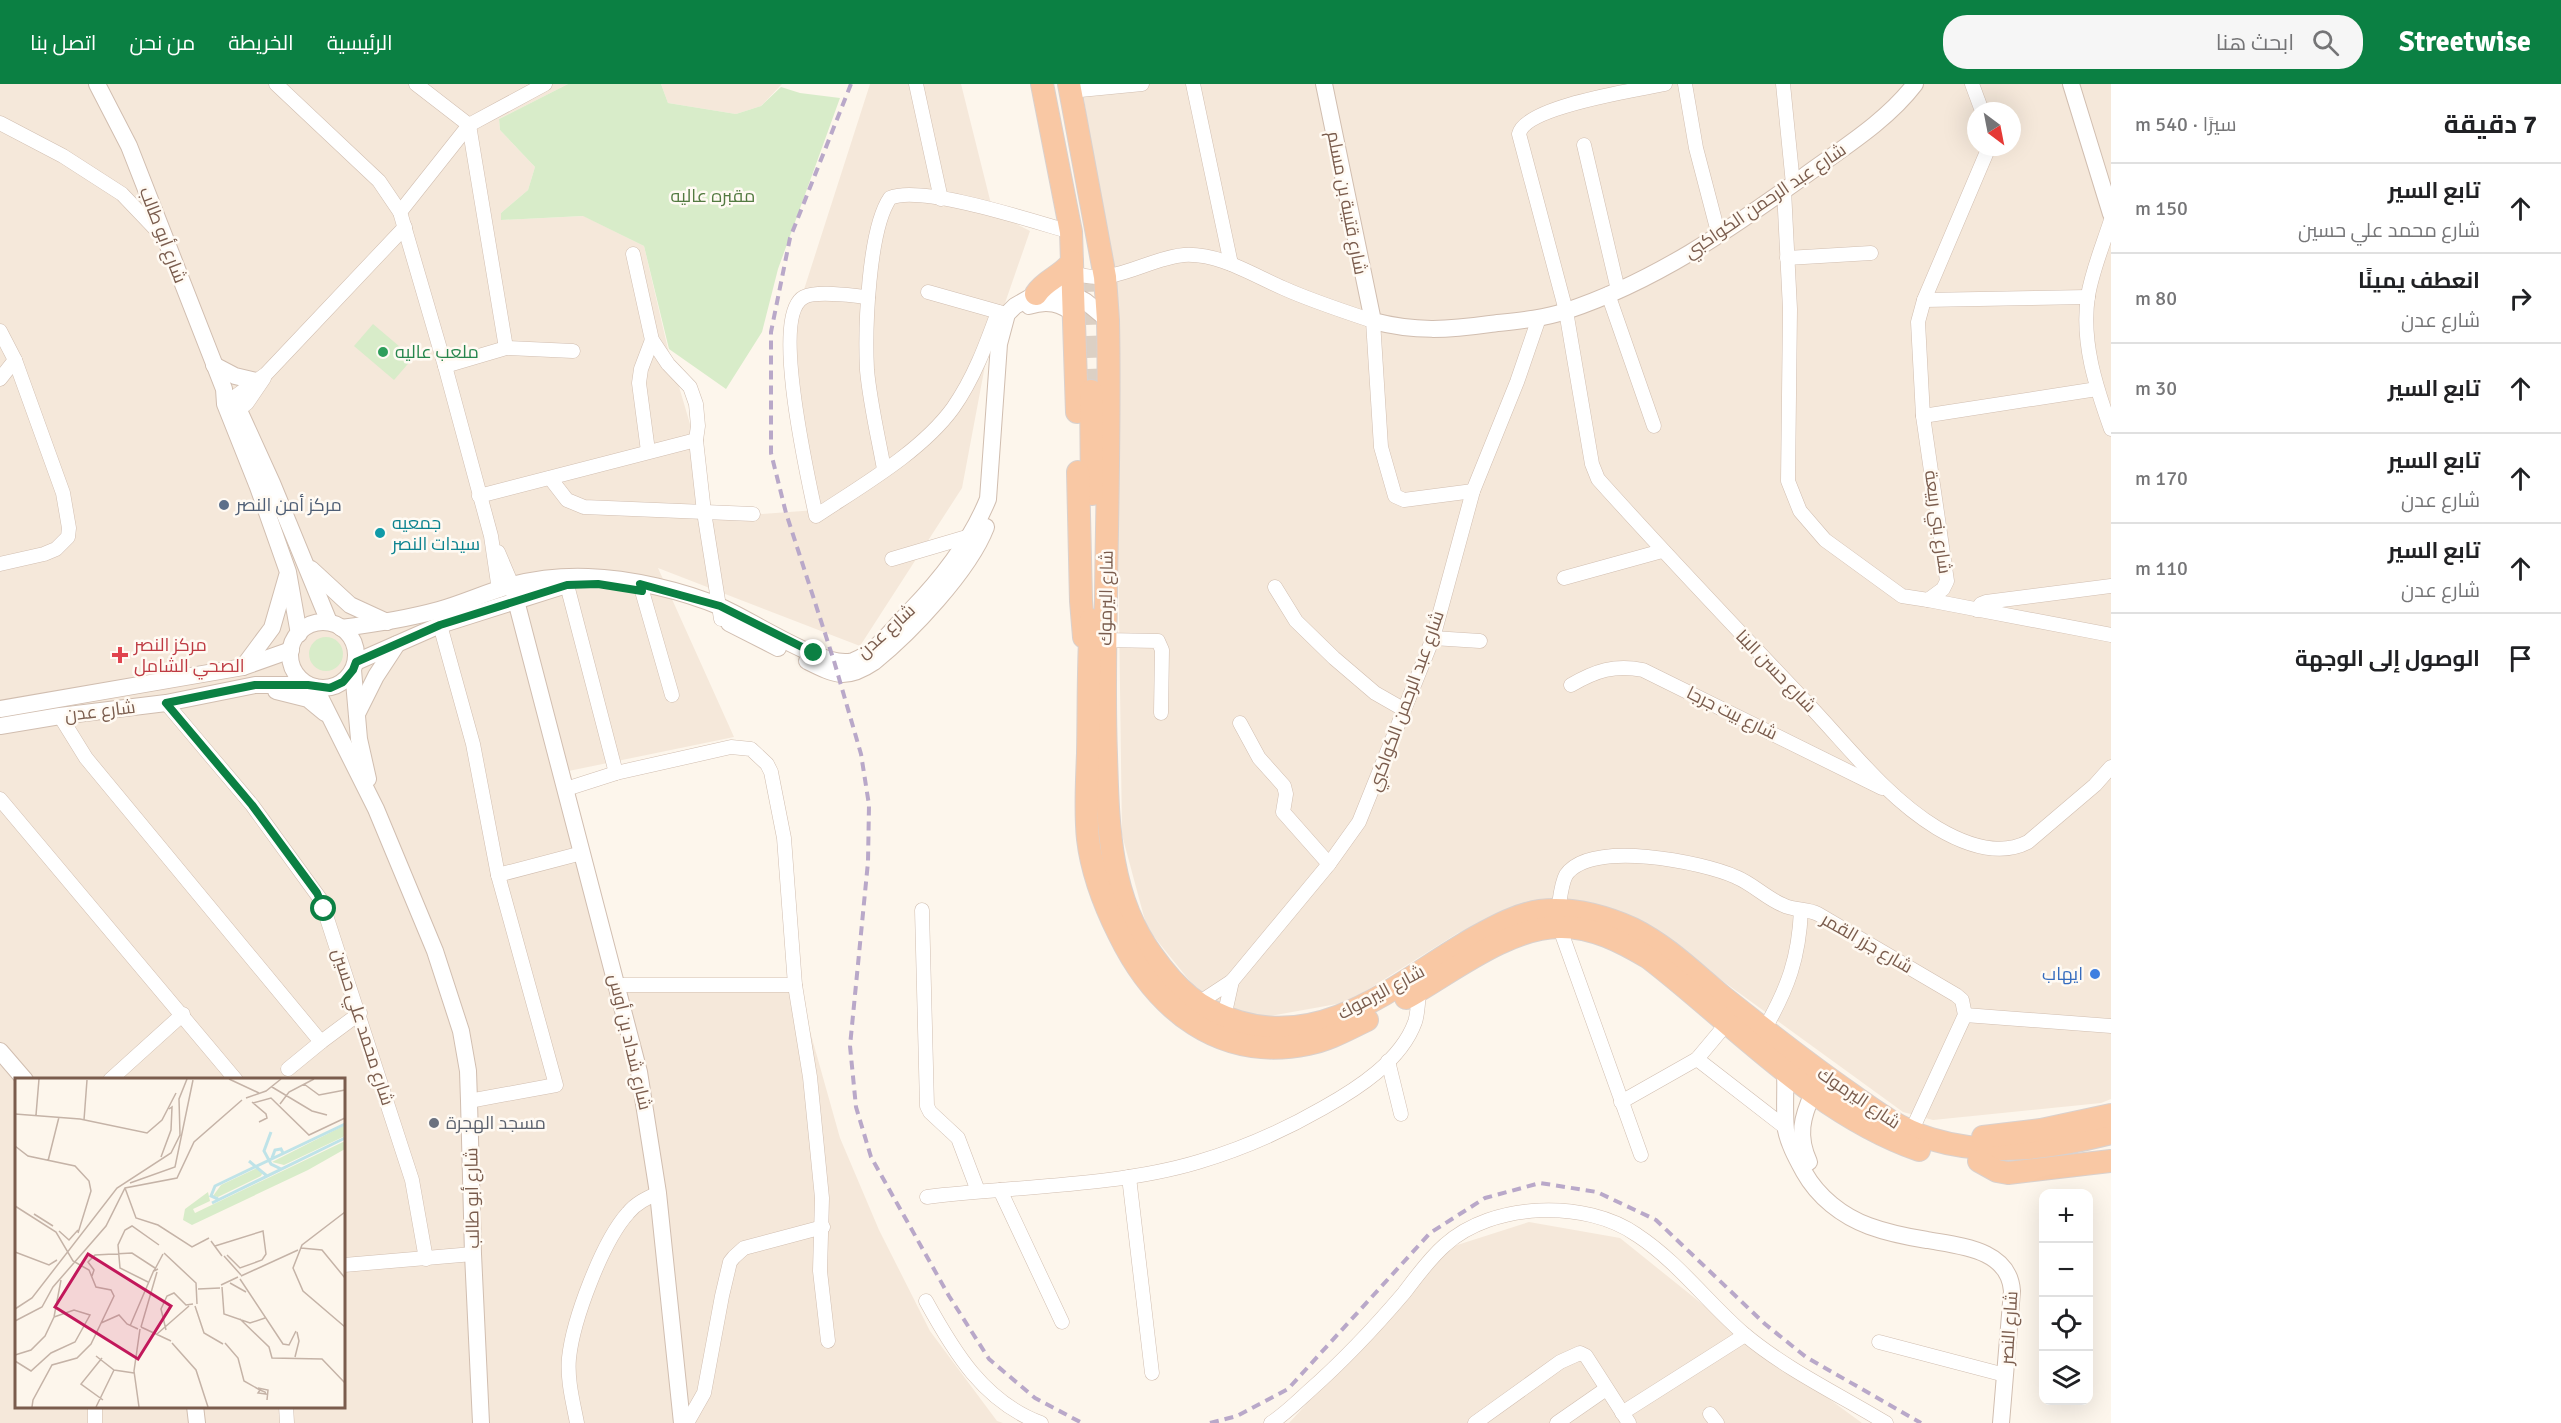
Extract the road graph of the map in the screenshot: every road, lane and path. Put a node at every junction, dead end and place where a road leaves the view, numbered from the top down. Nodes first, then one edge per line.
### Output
1 (97, 84) edge
2 (276, 84) edge
3 (416, 84) edge
4 (545, 84) edge
5 (916, 84) edge
6 (1042, 84) edge
7 (1142, 84) edge
8 (1193, 84) edge
9 (1324, 84) edge
10 (1665, 84) edge
11 (1684, 84) edge
12 (1783, 84) edge
13 (1915, 84) edge
14 (1972, 84) edge
15 (2071, 84) edge
16 (1064, 86) edge
17 (1979, 102) edge
18 (0, 123) edge
19 (469, 124) junction
20 (1584, 145) dead end
21 (1985, 156) edge
22 (1789, 187) junction
23 (941, 198) junction
24 (400, 212) junction
25 (2111, 214) edge
26 (2111, 220) edge
27 (405, 227) junction
28 (1071, 232) junction
29 (1719, 236) junction
30 (165, 239) junction
31 (1871, 253) dead end
32 (633, 254) dead end
33 (1787, 258) junction
34 (1231, 264) junction
35 (1081, 282) junction
36 (928, 292) dead end
37 (1613, 292) junction
38 (1036, 294) junction
39 (868, 297) junction
40 (2088, 297) junction
41 (1924, 300) junction
42 (1566, 311) junction
43 (1006, 314) junction
44 (1539, 318) junction
45 (1108, 320) junction
46 (1373, 321) junction
47 (0, 331) edge
48 (652, 340) junction
49 (506, 348) junction
50 (573, 351) dead end
51 (15, 360) junction
52 (1077, 361) junction
53 (1109, 364) junction
54 (214, 365) junction
55 (446, 366) junction
56 (261, 377) junction
57 (0, 379) edge
58 (2097, 389) junction
59 (1091, 391) tunnel mouth
60 (230, 404) junction
61 (1923, 416) junction
62 (1654, 426) dead end
63 (2111, 429) edge
64 (696, 440) junction
65 (648, 451) junction
66 (884, 469) junction
67 (550, 478) junction
68 (1473, 491) junction
69 (479, 496) junction
70 (704, 512) junction
71 (753, 514) dead end
72 (970, 536) junction
73 (1662, 551) junction
74 (892, 559) dead end
75 (0, 564) edge
76 (306, 564) junction
77 (288, 572) junction
78 (1564, 578) dead end
79 (567, 585) junction
80 (2111, 586) edge
81 (1275, 587) dead end
82 (641, 588) junction
83 (508, 595) junction
84 (1928, 600) junction
85 (1977, 610) junction
86 (721, 613) junction
87 (388, 622) junction
88 (335, 625) junction
89 (440, 625) junction
90 (299, 634) junction
91 (2111, 635) edge
92 (1433, 638) junction
93 (1105, 640) junction
94 (1480, 641) dead end
95 (398, 644) junction
96 (291, 650) junction
97 (354, 666) junction
98 (243, 667) junction
99 (1088, 677) junction
100 (255, 685) junction
101 (1570, 685) dead end
102 (311, 686) junction
103 (672, 695) dead end
104 (166, 703) junction
105 (0, 709) edge
106 (1403, 709) junction
107 (1161, 714) dead end
108 (357, 715) junction
109 (60, 716) junction
110 (330, 717) junction
111 (1240, 723) dead end
112 (0, 726) edge
113 (2111, 767) edge
114 (616, 773) junction
115 (566, 789) junction
116 (1889, 792) junction
117 (0, 799) edge
118 (376, 810) junction
119 (582, 853) junction
120 (1329, 864) junction
121 (498, 875) junction
122 (922, 910) dead end
123 (1801, 910) junction
124 (1559, 919) junction
125 (1232, 981) junction
126 (617, 985) junction
127 (795, 985) junction
128 (1419, 991) junction
129 (1197, 1004) junction
130 (360, 1013) junction
131 (183, 1014) junction
132 (1965, 1015) junction
133 (1224, 1017) junction
134 (1728, 1022) junction
135 (2111, 1026) edge
136 (1764, 1030) junction
137 (321, 1042) junction
138 (0, 1052) edge
139 (1697, 1059) junction
140 (1388, 1061) junction
141 (288, 1069) dead end
142 (1785, 1071) junction
143 (23, 1078) edge
144 (112, 1078) edge
145 (234, 1078) edge
146 (1813, 1093) junction
147 (469, 1101) junction
148 (1621, 1102) junction
149 (1401, 1113) dead end
150 (2111, 1114) edge
151 (1786, 1128) junction
152 (1911, 1132) junction
153 (2111, 1133) edge
154 (1946, 1143) junction
155 (2111, 1146) edge
156 (1641, 1155) dead end
157 (1988, 1157) junction
158 (2111, 1161) edge
159 (1129, 1177) junction
160 (1000, 1190) junction
161 (978, 1191) junction
162 (658, 1193) junction
163 (927, 1197) dead end
164 (1840, 1210) junction
165 (823, 1227) junction
166 (473, 1254) junction
167 (426, 1259) junction
168 (345, 1265) edge
169 (926, 1301) dead end
170 (1062, 1322) dead end
171 (1745, 1335) junction
172 (828, 1341) dead end
173 (1879, 1342) dead end
174 (1152, 1373) dead end
175 (2005, 1375) junction
176 (1606, 1389) junction
177 (195, 1408) edge
178 (286, 1408) edge
179 (1625, 1418) edge
180 (196, 1423) edge
181 (287, 1423) edge
182 (481, 1423) edge
183 (577, 1423) edge
184 (681, 1423) edge
185 (687, 1423) edge
186 (1041, 1423) edge
187 (1271, 1423) edge
188 (1475, 1423) edge
189 (1557, 1423) edge
190 (1886, 1423) edge
191 (2001, 1423) edge

1 - 30 street, شارع أبو طالب
2 - 24 street, شارع شداد بن أوس
3 - 19 street
4 - 19 street
5 - 23 street
6 - 28 highway
7 - 16 street
8 - 34 street
9 - 46 street, شارع قتيبة بن مسلم
10 - 42 street
11 - 29 street
12 - 22 street, شارع بني ربيعة
13 - 22 street, شارع عبد الرحمن الكواكبي
14 - 17 street
15 - 25 street
16 - 35 highway, شارع اليرموك
18 - 30 street
19 - 24 street
19 - 49 street
20 - 37 street
21 - 41 street, شارع بني ربيعة
22 - 29 street, شارع عبد الرحمن الكواكبي
22 - 33 street, شارع بني ربيعة
23 - 28 street
23 - 39 street
24 - 27 street, شارع شداد بن أوس
26 - 40 street
27 - 55 street, شارع شداد بن أوس
27 - 56 street
28 - 35 highway
29 - 37 street, شارع عبد الرحمن الكواكبي
30 - 54 street, شارع أبو طالب
31 - 33 street
32 - 48 street
33 - 84 street, شارع بني ربيعة
34 - 35 street
34 - 46 street
35 - 38 street
35 - 38 highway
35 - 43 street
35 - 45 highway, شارع اليرموك
35 - 45 street
35 - 52 highway
36 - 43 street
37 - 42 street, شارع عبد الرحمن الكواكبي
37 - 62 street
38 - 43 street
39 - 66 street
39 - 66 street
40 - 41 street
40 - 58 street
41 - 61 street, شارع بني ربيعة
42 - 44 street, شارع عبد الرحمن الكواكبي
42 - 73 street, شارع حسن البنا
43 - 66 street
43 - 72 street, شارع عدن
43 - 86 street, شارع عدن
44 - 46 street, شارع عبد الرحمن الكواكبي
44 - 68 street, شارع عبد الرحمن الكواكبي
45 - 53 highway, شارع اليرموك
46 - 68 street
47 - 51 street
48 - 64 street
48 - 65 street
49 - 50 street
49 - 55 street
51 - 57 street
51 - 75 street
52 - 53 highway
52 - 99 highway
53 - 93 highway, شارع اليرموك
54 - 56 street
54 - 60 street, شارع أبو طالب
55 - 69 street, شارع شداد بن أوس
56 - 60 street
58 - 61 street
58 - 63 street
59 - 99 highway, شارع اليرموك
60 - 76 street, شارع أبو طالب
60 - 77 street, شارع أبو طالب
61 - 84 street, شارع بني ربيعة
64 - 65 street
64 - 70 street
65 - 67 street
67 - 69 street
67 - 70 street
68 - 92 street, شارع عبد الرحمن الكواكبي
69 - 83 street, شارع شداد بن أوس
70 - 71 street
70 - 86 street
72 - 74 street
72 - 86 street, شارع عدن
73 - 78 street
73 - 116 street, شارع حسن البنا
76 - 87 street
76 - 88 street, شارع أبو طالب
77 - 90 street, شارع أبو طالب
77 - 98 street
79 - 82 street, شارع عدن
79 - 83 street, شارع عدن
79 - 114 street
80 - 85 street
81 - 106 street
82 - 83 street, شارع عدن
82 - 86 street, شارع عدن
82 - 103 street
83 - 87 street, شارع عدن
83 - 89 street, شارع عدن
83 - 115 street, شارع شداد بن أوس
84 - 85 street
85 - 91 street
87 - 88 street, شارع عدن
88 - 90 street
88 - 97 street
89 - 95 street, شارع عدن
89 - 121 street
90 - 96 street
92 - 94 street
92 - 106 street, شارع عبد الرحمن الكواكبي
93 - 107 street
93 - 129 highway, شارع اليرموك
95 - 97 street, شارع عدن
95 - 108 street
96 - 98 street, شارع عدن
96 - 102 street
97 - 102 street
97 - 108 street, شارع أبو طالب
98 - 105 street, شارع عدن
99 - 128 highway, شارع اليرموك
100 - 102 street, شارع عدن
100 - 104 street, شارع عدن
100 - 110 street
101 - 116 street, شارع بيت جرجا
102 - 110 street, شارع أبو طالب
104 - 109 street, شارع عدن
104 - 130 street, شارع محمد علي حسين
106 - 120 street, شارع عبد الرحمن الكواكبي
108 - 118 street, شارع أبو طالب
109 - 112 street, شارع عدن
109 - 137 street
110 - 118 street, شارع أبو طالب
111 - 120 street
113 - 116 street, شارع حسن البنا
114 - 115 street
114 - 127 street
115 - 119 street, شارع شداد بن أوس
117 - 131 street
118 - 147 street, شارع أبو طالب
119 - 121 street
119 - 126 street, شارع شداد بن أوس
120 - 125 street, شارع عبد الرحمن الكواكبي
121 - 147 street
122 - 161 street
123 - 124 street, شارع جزر القمر
123 - 132 street, شارع جزر القمر
123 - 136 street
124 - 128 highway, شارع اليرموك
124 - 133 highway, شارع اليرموك
124 - 134 highway, شارع اليرموك
124 - 136 highway, شارع اليرموك
124 - 148 street
125 - 129 street, شارع عبد الرحمن الكواكبي
125 - 133 street, شارع عبد الرحمن الكواكبي
126 - 127 street
126 - 162 street, شارع شداد بن أوس
127 - 165 street
128 - 140 street
129 - 133 highway, شارع اليرموك
130 - 137 street
130 - 167 street, شارع محمد علي حسين
131 - 144 street
131 - 145 street
132 - 135 street
132 - 152 street
134 - 139 street
134 - 142 highway, شارع اليرموك
136 - 152 highway, شارع اليرموك
137 - 141 street
138 - 143 street
139 - 148 street
139 - 151 street
140 - 149 street
140 - 159 street
142 - 146 highway, شارع اليرموك
142 - 151 street, شارع النصر
146 - 157 highway, شارع اليرموك
146 - 164 street, شارع النصر
147 - 166 street, شارع أبو طالب
148 - 156 street
150 - 154 highway
151 - 164 street, شارع النصر
152 - 154 highway, شارع اليرموك
153 - 157 highway, شارع اليرموك
154 - 157 highway, شارع اليرموك
155 - 157 highway, شارع اليرموك
157 - 158 highway
159 - 160 street
159 - 174 street
160 - 161 street
160 - 170 street
161 - 163 street
162 - 183 street
162 - 184 street, شارع شداد بن أوس
164 - 175 street, شارع النصر
165 - 172 street
165 - 185 street
166 - 167 street
166 - 182 street, شارع أبو طالب
167 - 168 street
169 - 186 street
171 - 179 street
171 - 187 street
171 - 190 street
173 - 175 street
175 - 191 street, شارع النصر
176 - 179 street
176 - 188 street
176 - 189 street
177 - 180 street
178 - 181 street

